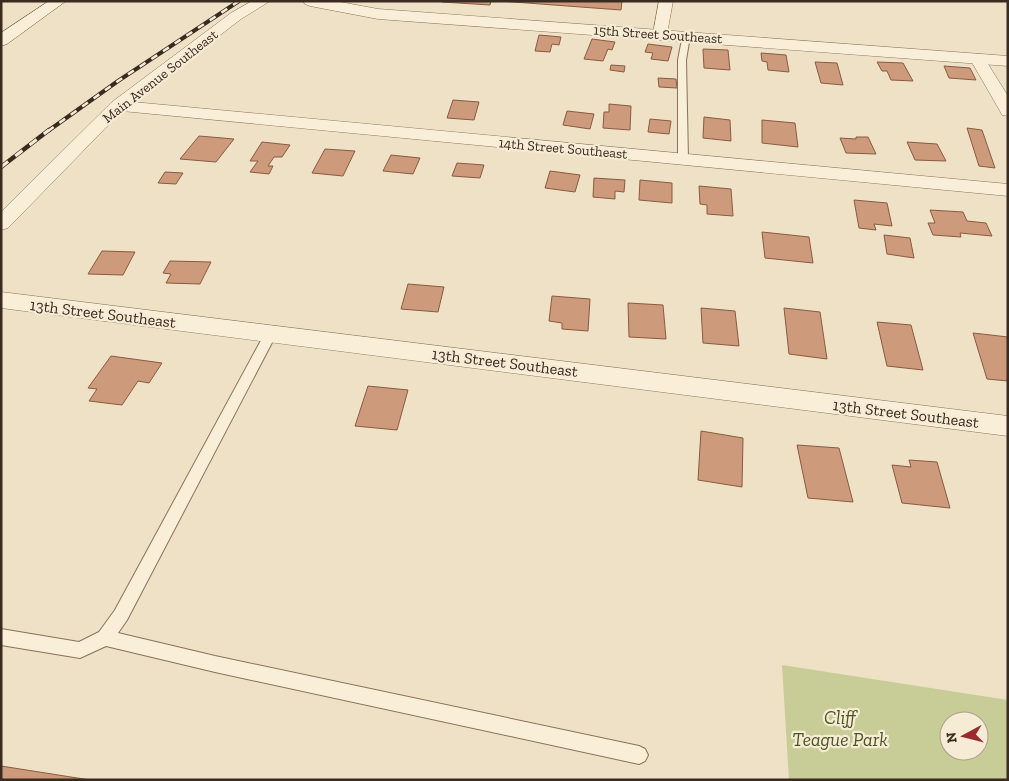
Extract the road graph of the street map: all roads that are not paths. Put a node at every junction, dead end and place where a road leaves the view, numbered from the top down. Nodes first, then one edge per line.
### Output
1 (60, 1) edge
2 (263, 1) edge
3 (310, 1) edge
4 (666, 1) edge
5 (660, 34) junction
6 (686, 36) junction
7 (1, 41) edge
8 (978, 58) junction
9 (1008, 61) edge
10 (118, 106) junction
11 (1008, 111) edge
12 (683, 159) junction
13 (1008, 190) edge
14 (1, 224) edge
15 (1, 300) edge
16 (271, 333) junction
17 (1008, 426) edge
18 (1, 637) edge
19 (106, 638) junction
20 (639, 755) dead end

1 - 7 street
2 - 10 street, Main Avenue Southeast
3 - 5 street, 15th Street Southeast
4 - 5 street
5 - 6 street, 15th Street Southeast
6 - 8 street, 15th Street Southeast
6 - 12 lane
8 - 9 street, 15th Street Southeast
8 - 11 street
10 - 12 street, 14th Street Southeast
10 - 14 street, Main Avenue Southeast
12 - 13 street, 14th Street Southeast
15 - 16 street, 13th Street Southeast
16 - 17 street, 13th Street Southeast
16 - 19 lane
18 - 19 lane
19 - 20 lane

